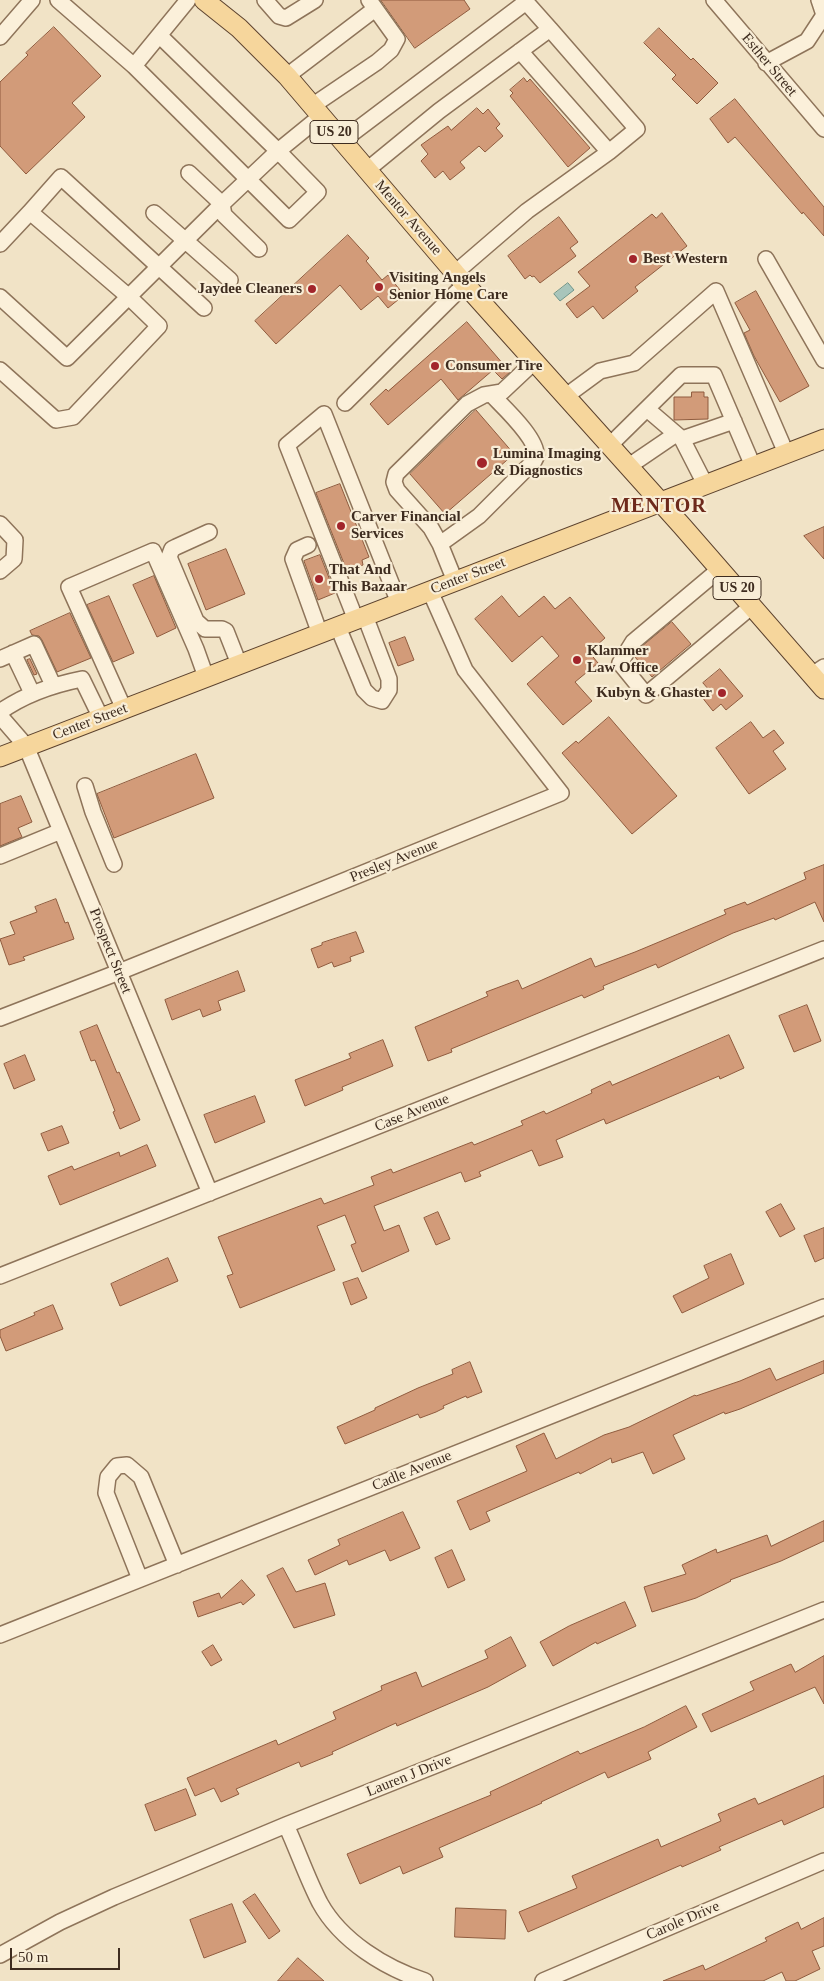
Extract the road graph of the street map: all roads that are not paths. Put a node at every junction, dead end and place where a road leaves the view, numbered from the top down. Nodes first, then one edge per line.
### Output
1 (32, 0) edge
2 (58, 0) edge
3 (188, 0) edge
4 (204, 0) edge
5 (266, 0) edge
6 (315, 0) edge
7 (714, 0) edge
8 (819, 0) edge
9 (372, 4) edge
10 (550, 29) junction
11 (160, 36) junction
12 (0, 38) edge
13 (520, 51) junction
14 (766, 63) junction
15 (134, 66) junction
16 (287, 76) junction
17 (317, 111) junction
18 (824, 129) edge
19 (342, 141) junction
20 (278, 151) junction
21 (609, 152) junction
22 (367, 170) junction
23 (189, 173) dead end
24 (248, 179) junction
25 (222, 204) junction
26 (30, 212) junction
27 (154, 213) dead end
28 (186, 240) junction
29 (0, 244) edge
30 (259, 249) dead end
31 (766, 259) dead end
32 (159, 267) junction
33 (460, 278) junction
34 (230, 280) dead end
35 (0, 297) edge
36 (128, 297) junction
37 (204, 308) dead end
38 (824, 360) edge
39 (536, 361) junction
40 (0, 370) edge
41 (491, 394) junction
42 (566, 396) junction
43 (345, 404) dead end
44 (647, 409) junction
45 (734, 421) junction
46 (679, 437) junction
47 (824, 439) edge
48 (610, 446) junction
49 (786, 453) junction
50 (629, 466) junction
51 (753, 466) junction
52 (705, 484) junction
53 (661, 502) junction
54 (0, 524) edge
55 (209, 532) dead end
56 (440, 544) junction
57 (308, 545) dead end
58 (720, 569) junction
59 (0, 571) edge
60 (454, 581) junction
61 (430, 591) junction
62 (399, 603) junction
63 (752, 606) junction
64 (360, 618) junction
65 (338, 627) junction
66 (320, 634) junction
67 (7, 656) edge
68 (240, 664) junction
69 (818, 671) edge
70 (206, 677) junction
71 (52, 685) junction
72 (824, 689) edge
73 (32, 693) junction
74 (124, 709) junction
75 (0, 712) edge
76 (0, 716) edge
77 (101, 718) junction
78 (26, 746) junction
79 (0, 757) edge
80 (85, 786) dead end
81 (62, 831) junction
82 (0, 856) edge
83 (114, 864) dead end
84 (824, 949) edge
85 (119, 972) junction
86 (0, 1018) edge
87 (210, 1193) junction
88 (0, 1276) edge
89 (824, 1308) edge
90 (177, 1565) junction
91 (140, 1579) junction
92 (824, 1610) edge
93 (0, 1635) edge
94 (286, 1825) junction
95 (824, 1861) edge
96 (0, 1955) edge
97 (425, 1981) edge
98 (543, 1981) edge

1 - 12 street
2 - 15 street
3 - 11 street
4 - 16 main road, Mentor Avenue / US 20
5 - 6 street
7 - 14 street, Esther Street
8 - 14 street
9 - 16 street
9 - 17 street
10 - 13 street
10 - 19 street
10 - 21 street
11 - 15 street
11 - 20 street
13 - 21 street
13 - 22 street
14 - 18 street, Esther Street
15 - 24 street
16 - 17 main road, Mentor Avenue / US 20
17 - 19 main road, Mentor Avenue / US 20
17 - 20 street
19 - 22 main road, Mentor Avenue / US 20
20 - 24 street
20 - 24 street
21 - 33 street
22 - 33 main road, Mentor Avenue / US 20
23 - 25 street
24 - 25 street
25 - 28 street
25 - 30 street
26 - 29 street
26 - 32 street
26 - 36 street
27 - 28 street
28 - 32 street
28 - 34 street
31 - 38 street
32 - 36 street
32 - 37 street
33 - 39 main road, Mentor Avenue / US 20
33 - 43 street
35 - 36 street
36 - 40 street
39 - 41 street
39 - 42 main road, Mentor Avenue / US 20
41 - 56 street
41 - 56 street
42 - 48 main road, Mentor Avenue / US 20
42 - 49 street
44 - 45 street
44 - 46 street
44 - 48 street
45 - 46 street
45 - 51 street
46 - 50 street
46 - 52 street
47 - 49 main road, Center Street
48 - 50 main road, Mentor Avenue / US 20
49 - 51 main road, Center Street
50 - 53 main road, Mentor Avenue / US 20
51 - 52 main road, Center Street
52 - 53 main road, Center Street
53 - 58 main road, Mentor Avenue / US 20
53 - 60 main road, Center Street
54 - 59 street
55 - 68 street
56 - 60 street
57 - 66 street
58 - 63 main road, Mentor Avenue / US 20
58 - 63 street
60 - 61 main road, Center Street
61 - 62 main road, Center Street
61 - 85 street, Presley Avenue
62 - 64 main road, Center Street
62 - 64 street
63 - 69 main road, Mentor Avenue / US 20
64 - 65 main road, Center Street
64 - 65 street
65 - 66 main road, Center Street
66 - 68 main road, Center Street
67 - 71 street
67 - 73 street
68 - 70 main road, Center Street
69 - 72 main road, Mentor Avenue / US 20
70 - 74 main road, Center Street
70 - 74 street
71 - 73 street
71 - 77 street
73 - 75 street
74 - 77 main road, Center Street
76 - 78 street, Prospect Street
77 - 78 main road, Center Street
78 - 79 main road, Center Street
78 - 81 street, Prospect Street
80 - 83 street
81 - 82 street
81 - 85 street, Prospect Street
84 - 87 street, Case Avenue
85 - 86 street, Presley Avenue
85 - 87 street, Prospect Street
87 - 88 street, Case Avenue
89 - 90 street, Cadle Avenue
90 - 91 street, Cadle Avenue
90 - 91 street
91 - 93 street, Cadle Avenue
92 - 94 street, Lauren J Drive
94 - 96 street, Lauren J Drive
94 - 97 street
95 - 98 street, Carole Drive

